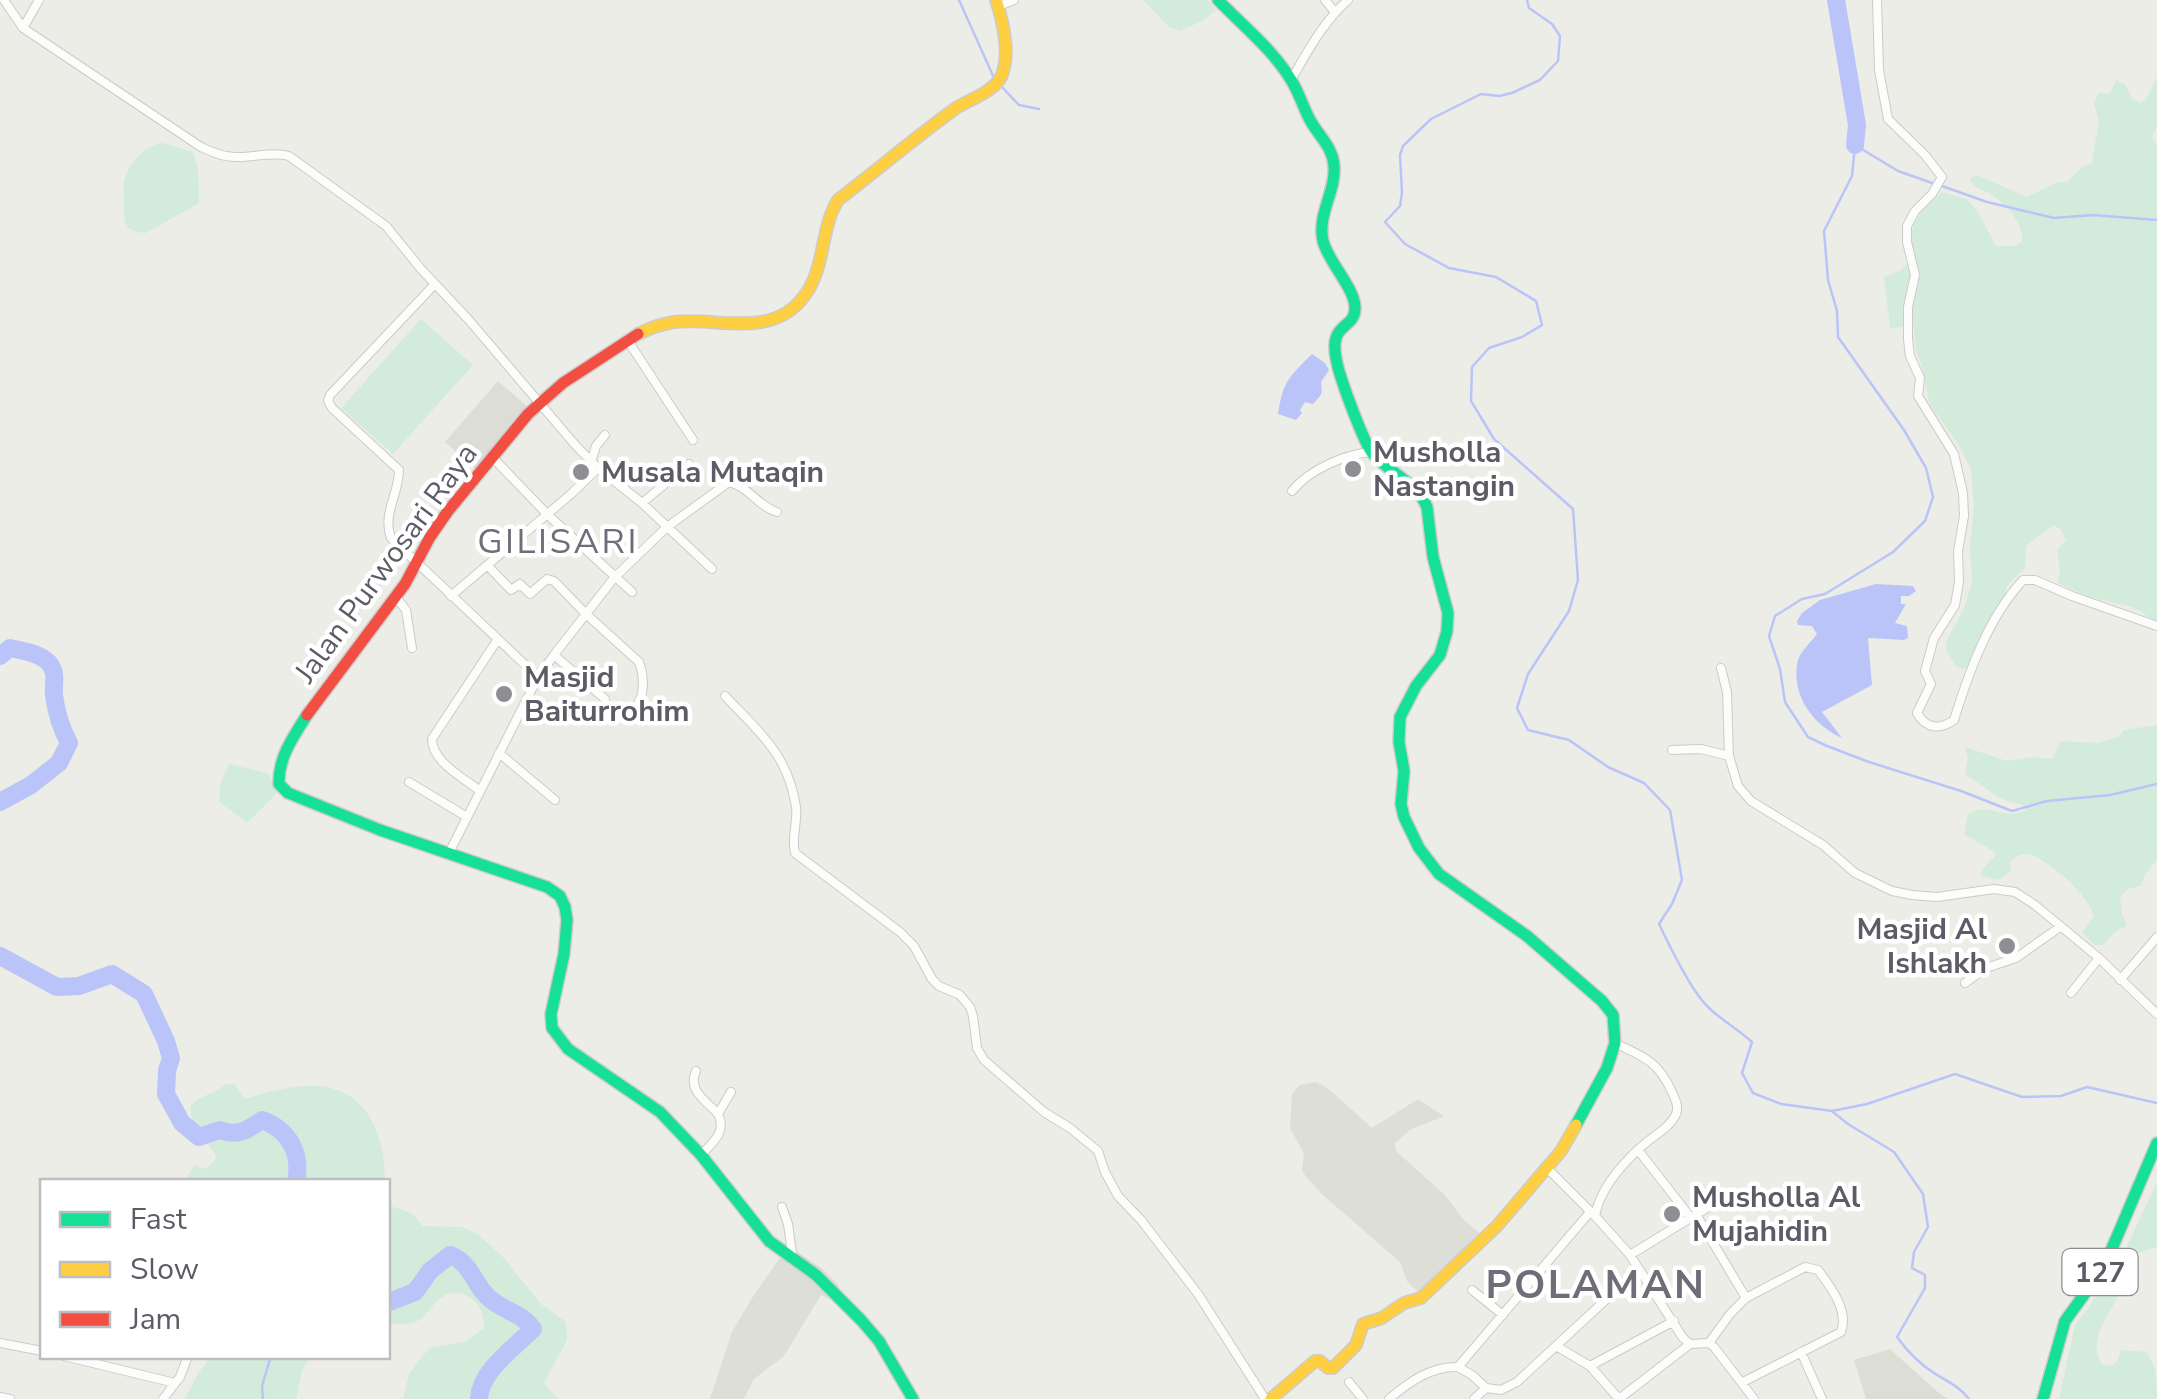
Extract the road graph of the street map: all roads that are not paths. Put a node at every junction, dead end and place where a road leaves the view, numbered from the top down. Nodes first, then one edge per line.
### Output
1 (4, 0) edge
2 (39, 0) edge
3 (1014, 0) edge
4 (1218, 0) edge
5 (1325, 0) edge
6 (1348, 0) edge
7 (1878, 0) edge
8 (998, 3) edge
9 (1335, 12) junction
10 (23, 28) junction
11 (1291, 80) junction
12 (435, 284) junction
13 (628, 341) junction
14 (540, 403) junction
15 (605, 435) dead end
16 (693, 440) dead end
17 (1370, 452) junction
18 (494, 458) junction
19 (689, 464) dead end
20 (594, 465) junction
21 (1292, 491) dead end
22 (642, 504) junction
23 (778, 512) dead end
24 (548, 515) junction
25 (667, 527) junction
26 (417, 565) junction
27 (488, 566) junction
28 (712, 569) dead end
29 (614, 578) junction
30 (632, 592) dead end
31 (396, 596) junction
32 (451, 596) junction
33 (586, 614) junction
34 (2157, 626) edge
35 (498, 639) junction
36 (412, 648) dead end
37 (554, 654) junction
38 (1721, 668) dead end
39 (538, 676) junction
40 (725, 696) dead end
41 (605, 699) dead end
42 (637, 705) dead end
43 (1672, 750) dead end
44 (499, 753) junction
45 (1729, 756) junction
46 (409, 782) dead end
47 (480, 791) junction
48 (555, 800) dead end
49 (467, 818) junction
50 (448, 855) junction
51 (2060, 927) junction
52 (2157, 936) edge
53 (2099, 958) junction
54 (2120, 980) junction
55 (1965, 982) dead end
56 (2071, 993) dead end
57 (2157, 1014) edge
58 (1615, 1043) junction
59 (696, 1072) dead end
60 (731, 1092) dead end
61 (718, 1114) junction
62 (2157, 1143) edge
63 (1638, 1150) junction
64 (701, 1155) junction
65 (1547, 1168) junction
66 (1718, 1201) dead end
67 (782, 1207) dead end
68 (1592, 1214) junction
69 (1694, 1217) junction
70 (1630, 1255) junction
71 (793, 1260) junction
72 (1639, 1269) junction
73 (1472, 1290) dead end
74 (1746, 1298) junction
75 (1503, 1316) junction
76 (1674, 1321) junction
77 (0, 1343) edge
78 (1709, 1343) junction
79 (1690, 1344) junction
80 (1556, 1346) junction
81 (40, 1351) edge
82 (1800, 1352) junction
83 (76, 1359) edge
84 (187, 1359) edge
85 (1458, 1366) junction
86 (1590, 1366) junction
87 (1349, 1382) dead end
88 (1743, 1382) junction
89 (175, 1383) junction
90 (1486, 1388) junction
91 (0, 1397) edge
92 (1392, 1398) edge
93 (10, 1399) edge
94 (163, 1399) edge
95 (912, 1399) edge
96 (1268, 1399) edge
97 (1364, 1399) edge
98 (1474, 1399) edge
99 (1619, 1399) edge
100 (1754, 1399) edge
101 (1822, 1399) edge
102 (2044, 1399) edge

1 - 10 street
2 - 10 street
3 - 8 street
4 - 11 street
5 - 9 street
6 - 9 street
7 - 34 street
8 - 13 street, Jalan Purwosari Raya
9 - 11 street
10 - 12 street
11 - 17 street
12 - 14 street
12 - 26 street
13 - 14 street, Jalan Purwosari Raya
13 - 16 street
14 - 18 street, Jalan Purwosari Raya
14 - 20 street
15 - 20 street
17 - 21 street
17 - 58 street
18 - 24 street
18 - 26 street, Jalan Purwosari Raya
19 - 22 street
20 - 22 street
20 - 24 street
22 - 25 street
23 - 25 street
24 - 27 street
24 - 29 street
25 - 28 street
25 - 29 street
26 - 31 street, Jalan Purwosari Raya
26 - 32 street
27 - 32 street
27 - 33 street
29 - 30 street
29 - 33 street
31 - 36 street
31 - 50 street, Jalan Purwosari Raya
32 - 35 street
33 - 37 street
33 - 42 street
35 - 39 street
35 - 47 street
37 - 39 street
37 - 41 street
38 - 45 street
39 - 44 street
40 - 96 street
43 - 45 street
44 - 47 street
44 - 48 street
45 - 51 street
46 - 49 street
47 - 49 street
49 - 50 street
50 - 64 street, Jalan Purwosari Raya
51 - 53 street
51 - 55 street
52 - 54 street
53 - 54 street
53 - 56 street
54 - 57 street
58 - 63 street
58 - 65 street
59 - 61 street
60 - 61 street
61 - 64 street
62 - 102 street, 127
63 - 68 street
63 - 69 street
64 - 71 street
65 - 68 street
65 - 96 street
66 - 69 street
67 - 71 street
68 - 70 street
68 - 75 street
69 - 70 street
69 - 74 street
70 - 72 street
71 - 95 street
72 - 76 street
72 - 80 street
73 - 75 street
74 - 78 street
74 - 82 street
75 - 85 street
76 - 79 street
76 - 86 street
77 - 81 street
78 - 79 street
78 - 88 street
79 - 99 street
80 - 86 street
80 - 90 street
82 - 88 street
82 - 101 street
83 - 89 street
84 - 89 street
85 - 90 street
85 - 92 street
86 - 99 street
87 - 97 street
88 - 100 street
89 - 94 street
90 - 98 street
91 - 93 street

